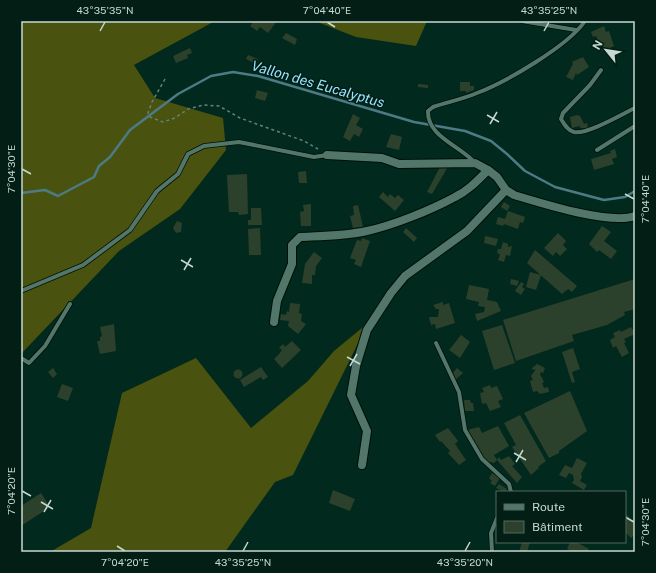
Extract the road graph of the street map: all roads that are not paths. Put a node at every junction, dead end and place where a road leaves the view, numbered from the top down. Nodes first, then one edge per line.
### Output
1 (522, 21) edge
2 (585, 21) edge
3 (576, 30) junction
4 (601, 70) dead end
5 (635, 108) edge
6 (635, 126) edge
7 (597, 150) dead end
8 (327, 155) joint
9 (476, 163) junction
10 (488, 170) junction
11 (506, 190) junction
12 (635, 216) edge
13 (21, 291) edge
14 (70, 304) dead end
15 (274, 322) dead end
16 (436, 343) dead end
17 (21, 358) edge
18 (362, 465) dead end
19 (511, 491) edge
20 (496, 520) edge
21 (492, 552) edge

1 - 3 lane
2 - 3 lane
3 - 9 lane
4 - 5 lane
6 - 7 lane
8 - 9 street
8 - 13 lane
9 - 10 street
10 - 11 street
10 - 15 street
11 - 12 street
11 - 18 street
14 - 17 lane
16 - 19 lane
20 - 21 lane

